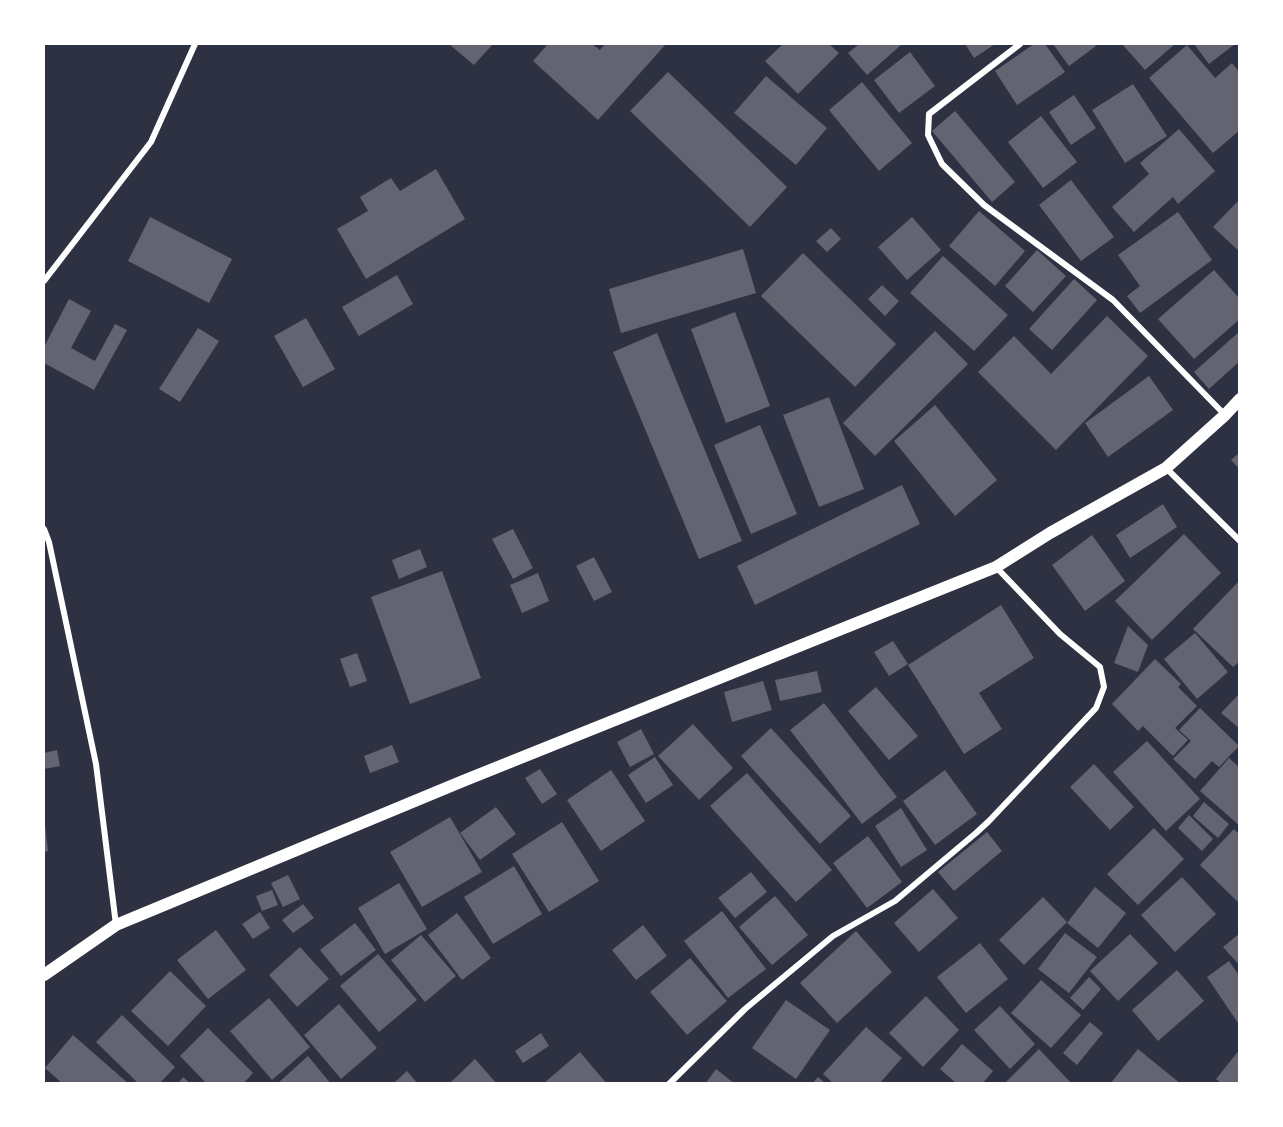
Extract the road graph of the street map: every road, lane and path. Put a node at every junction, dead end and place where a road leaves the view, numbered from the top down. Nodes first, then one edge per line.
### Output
1 (195, 44) edge
2 (1020, 44) edge
3 (44, 281) edge
4 (1239, 399) edge
5 (1225, 415) junction
6 (1166, 468) junction
7 (44, 529) edge
8 (1239, 541) edge
9 (996, 567) junction
10 (116, 925) junction
11 (44, 975) edge
12 (669, 1083) edge

1 - 3 street
2 - 5 street
4 - 5 main road
5 - 6 main road
6 - 8 street
6 - 9 main road
7 - 10 street
9 - 10 main road
9 - 12 street
10 - 11 main road

